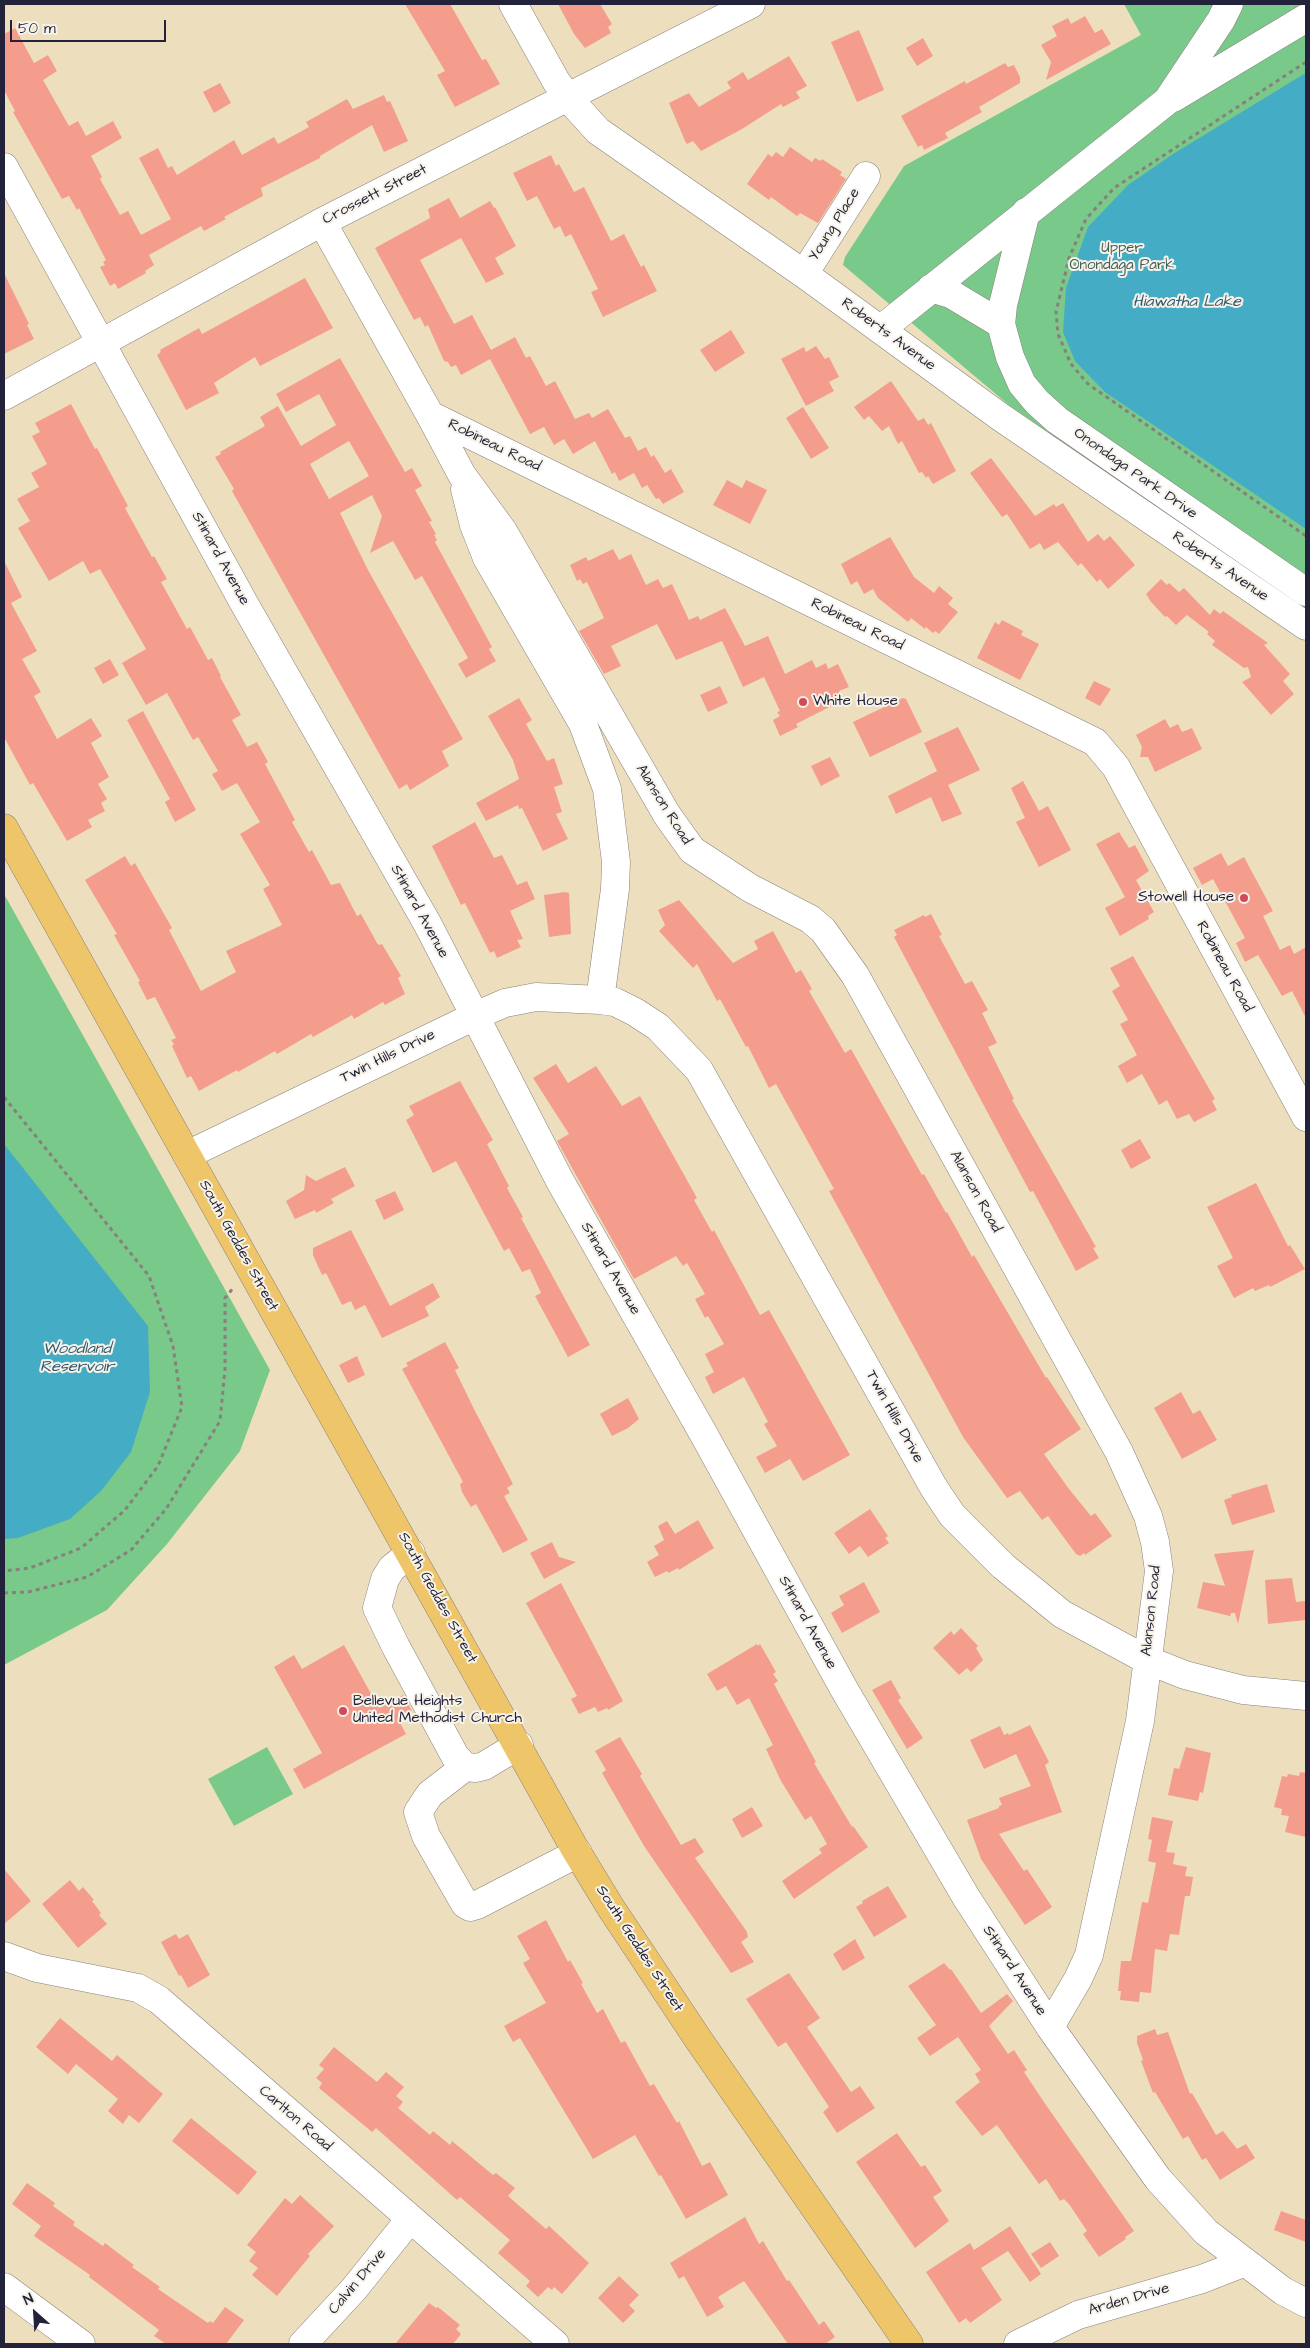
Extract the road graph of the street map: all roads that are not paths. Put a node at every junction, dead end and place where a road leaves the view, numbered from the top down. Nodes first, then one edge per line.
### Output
1 (513, 4) edge
2 (751, 4) edge
3 (1229, 4) edge
4 (1306, 18) edge
5 (568, 98) junction
6 (1167, 101) junction
7 (4, 167) edge
8 (866, 176) dead end
9 (1026, 212) junction
10 (322, 222) junction
11 (804, 274) junction
12 (931, 288) junction
13 (1001, 324) junction
14 (881, 329) junction
15 (102, 342) junction
16 (4, 396) edge
17 (430, 415) junction
18 (462, 475) junction
19 (1306, 592) edge
20 (1306, 626) edge
21 (4, 828) edge
22 (600, 1000) junction
23 (475, 1016) junction
24 (1306, 1117) edge
25 (187, 1155) junction
26 (411, 1553) junction
27 (1146, 1660) junction
28 (1306, 1696) edge
29 (518, 1745) junction
30 (465, 1768) junction
31 (578, 1853) junction
32 (4, 1956) edge
33 (1050, 2027) junction
34 (410, 2219) junction
35 (1243, 2263) junction
36 (4, 2287) edge
37 (1306, 2303) edge
38 (81, 2344) edge
39 (303, 2344) edge
40 (555, 2344) edge
41 (909, 2344) edge
42 (1018, 2344) edge

1 - 5 street, Roberts Avenue
2 - 5 street, Crossett Street
3 - 6 street
4 - 6 street
5 - 10 street, Crossett Street
5 - 11 street, Roberts Avenue
6 - 9 street
7 - 15 street, Stinard Avenue
8 - 11 street, Young Place
9 - 12 street
9 - 13 street, Onondaga Park Drive
10 - 15 street, Crossett Street
10 - 17 street, Robineau Road
11 - 14 street, Roberts Avenue
12 - 13 street
12 - 14 street
13 - 19 street, Onondaga Park Drive
14 - 20 street, Roberts Avenue
15 - 16 street, Crossett Street
15 - 23 street, Stinard Avenue
17 - 18 street, Alanson Road
17 - 24 street, Robineau Road
18 - 22 street, Alanson Road
18 - 27 street, Alanson Road
21 - 25 main road, South Geddes Street
22 - 23 street, Twin Hills Drive
22 - 27 street, Twin Hills Drive
23 - 25 street, Twin Hills Drive
23 - 33 street, Stinard Avenue
25 - 26 main road, South Geddes Street
26 - 29 main road, South Geddes Street
26 - 30 street
27 - 28 street, Twin Hills Drive
27 - 33 street, Alanson Road
29 - 30 street
29 - 31 main road, South Geddes Street
30 - 31 street
31 - 41 main road, South Geddes Street
32 - 34 street, Carlton Road
33 - 35 street, Stinard Avenue
34 - 39 street, Calvin Drive
34 - 40 street, Carlton Road
35 - 37 street, Stinard Avenue
35 - 42 street, Arden Drive
36 - 38 street

